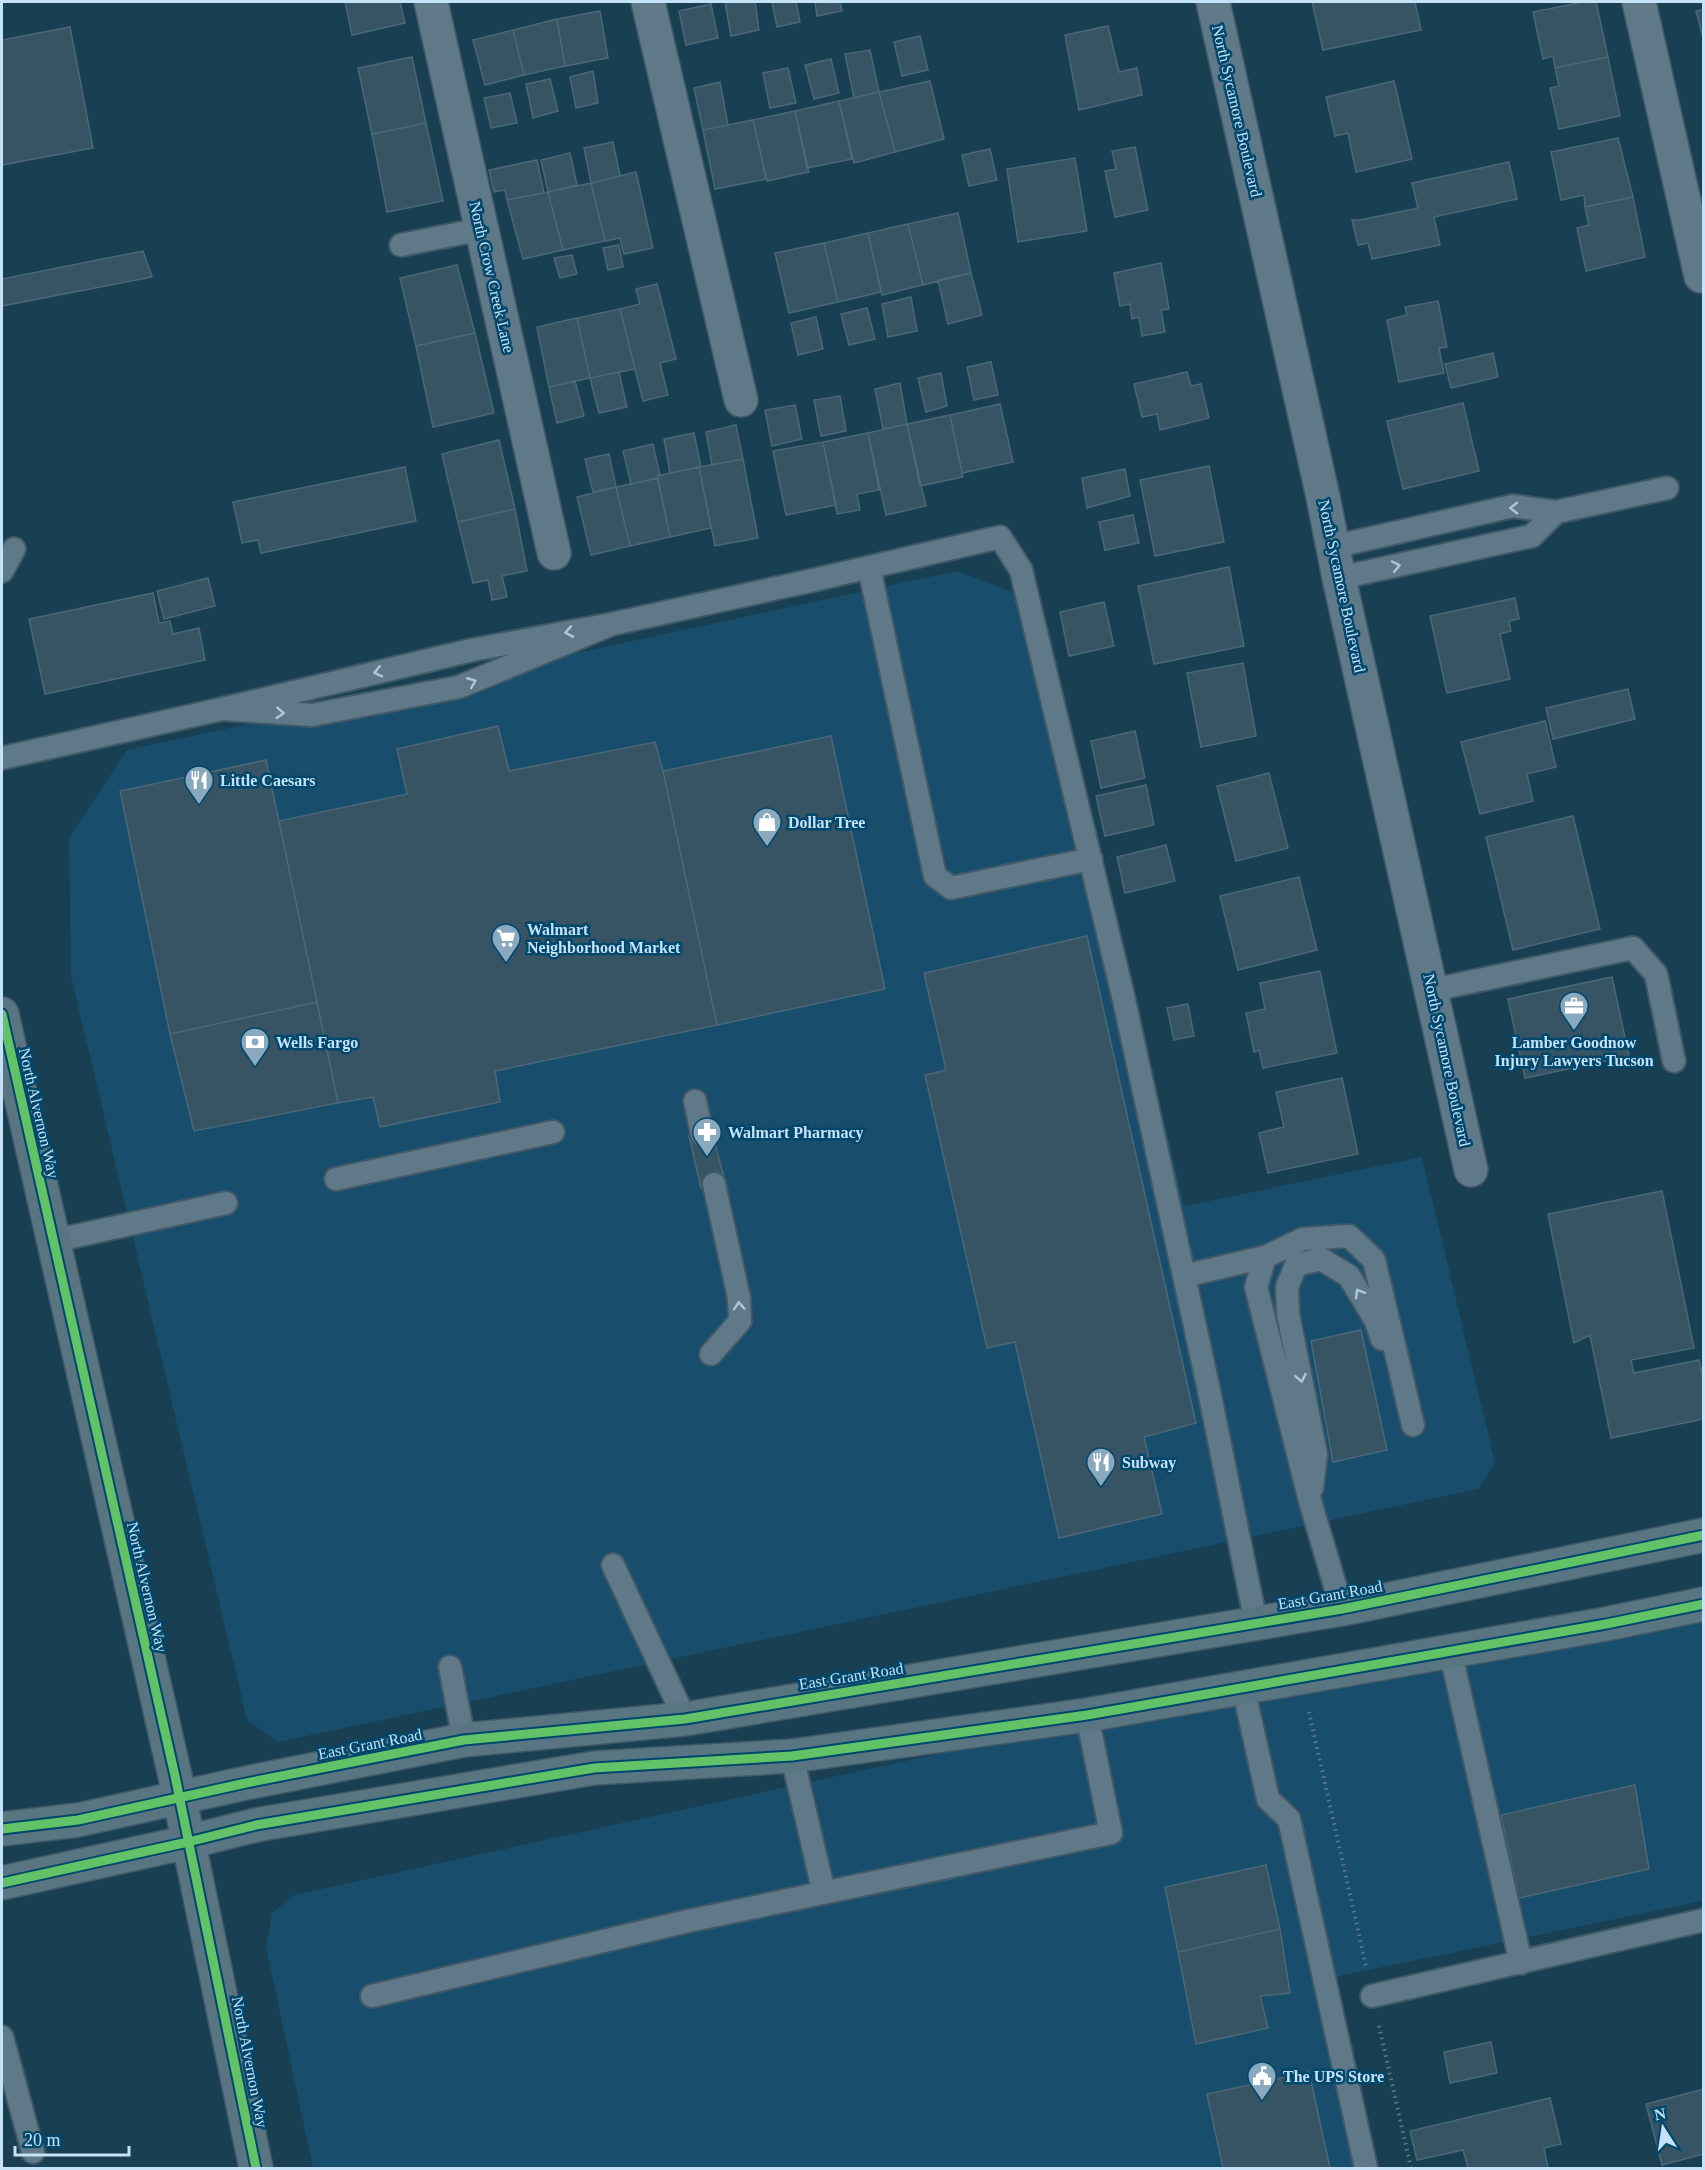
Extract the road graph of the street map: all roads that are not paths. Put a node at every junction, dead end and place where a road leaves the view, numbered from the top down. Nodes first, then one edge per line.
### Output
1 (431, 2) edge
2 (648, 2) edge
3 (1213, 2) edge
4 (1639, 2) edge
5 (482, 229) junction
6 (402, 245) dead end
7 (1701, 276) dead end
8 (741, 400) dead end
9 (1667, 488) dead end
10 (1556, 513) junction
11 (1332, 547) junction
12 (14, 549) dead end
13 (554, 553) dead end
14 (869, 567) junction
15 (2, 571) edge
16 (1339, 578) junction
17 (612, 624) junction
18 (222, 709) junction
19 (2, 758) edge
20 (1091, 859) junction
21 (1432, 990) junction
22 (2, 1014) edge
23 (1674, 1061) dead end
24 (694, 1101) dead end
25 (553, 1132) dead end
26 (702, 1134) dead end
27 (1471, 1170) dead end
28 (336, 1179) dead end
29 (714, 1184) dead end
30 (226, 1203) dead end
31 (53, 1241) junction
32 (1265, 1257) junction
33 (1184, 1276) junction
34 (711, 1354) dead end
35 (1310, 1501) junction
36 (1704, 1535) edge
37 (613, 1565) dead end
38 (1704, 1604) edge
39 (1342, 1609) junction
40 (1256, 1623) junction
41 (1450, 1650) junction
42 (450, 1667) dead end
43 (1243, 1687) junction
44 (1087, 1715) junction
45 (685, 1719) junction
46 (464, 1740) junction
47 (792, 1756) junction
48 (180, 1799) junction
49 (2, 1829) edge
50 (189, 1842) junction
51 (2, 1883) edge
52 (824, 1893) junction
53 (1704, 1920) edge
54 (1521, 1963) junction
55 (372, 1996) dead end
56 (1372, 1996) road end
57 (2, 2037) edge
58 (33, 2152) dead end
59 (256, 2169) edge
60 (1366, 2169) edge

1 - 5 street, North Crow Creek Lane
2 - 8 street
3 - 11 street, North Sycamore Boulevard
4 - 7 street
5 - 6 lane
5 - 13 street, North Crow Creek Lane
9 - 10 lane
10 -> 11 lane
16 -> 10 lane
11 - 16 street, North Sycamore Boulevard
12 - 15 lane
14 - 17 lane
14 - 20 lane
14 - 20 lane
16 - 21 street, North Sycamore Boulevard
17 -> 18 lane
18 -> 17 lane
18 - 19 lane
20 - 33 lane
21 - 23 lane
21 - 27 street, North Sycamore Boulevard
22 - 31 main road, North Alvernon Way
24 - 26 lane
25 - 28 lane
34 -> 29 lane
30 - 31 lane
31 - 48 main road, North Alvernon Way
32 - 33 lane
32 - 35 lane
32 -> 35 lane
33 - 40 lane
35 - 39 lane
36 - 39 main road, East Grant Road
37 - 45 lane
38 - 41 main road
39 - 40 main road, East Grant Road
40 - 45 main road, East Grant Road
41 - 43 main road
41 - 54 lane
42 - 46 lane
43 - 44 main road
43 - 60 lane
44 - 47 main road
44 - 52 lane
45 - 46 main road, East Grant Road
46 - 48 main road, East Grant Road
47 - 50 main road
47 - 52 lane
48 - 49 main road, East Grant Road
48 - 50 main road, North Alvernon Way
50 - 51 main road
50 - 59 main road, North Alvernon Way
52 - 55 lane
53 - 54 lane
54 - 56 lane
57 - 58 lane

